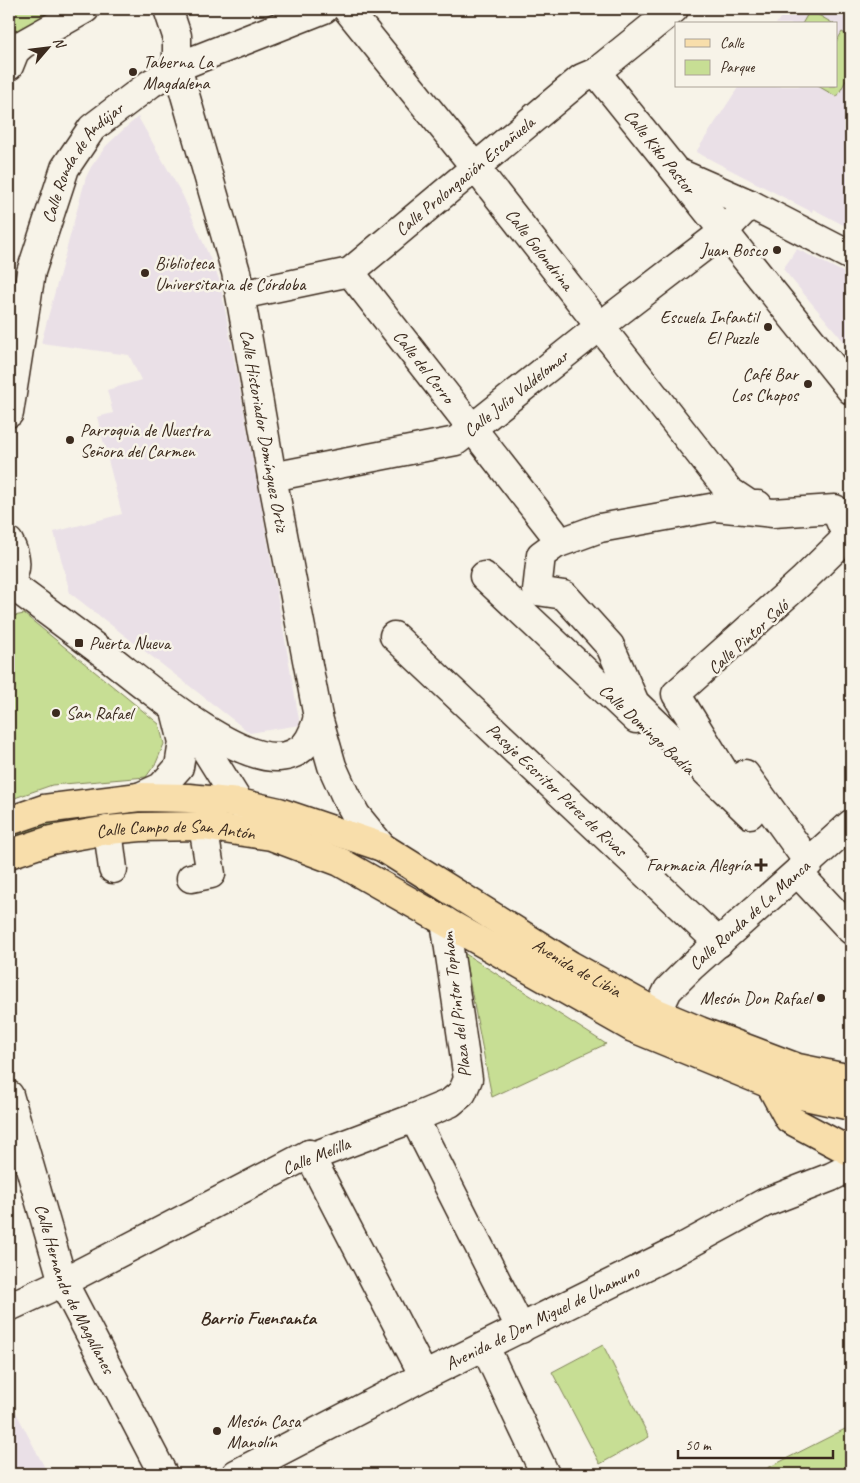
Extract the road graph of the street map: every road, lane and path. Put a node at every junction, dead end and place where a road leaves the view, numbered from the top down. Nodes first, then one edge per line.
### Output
1 (85, 9) edge
2 (168, 9) edge
3 (324, 9) edge
4 (347, 9) edge
5 (667, 10) edge
6 (9, 66) edge
7 (177, 67) junction
8 (596, 72) junction
9 (475, 167) junction
10 (676, 171) junction
11 (750, 204) junction
12 (723, 232) junction
13 (851, 256) edge
14 (350, 272) junction
15 (241, 295) junction
16 (598, 326) junction
17 (851, 390) edge
18 (9, 413) edge
19 (473, 428) junction
20 (272, 477) junction
21 (722, 499) junction
22 (851, 504) edge
23 (553, 532) junction
24 (851, 539) edge
25 (9, 542) edge
26 (484, 576) dead end
27 (9, 583) edge
28 (528, 617) junction
29 (394, 636) dead end
30 (176, 710) junction
31 (318, 717) junction
32 (139, 796) junction
33 (239, 803) junction
34 (776, 817) junction
35 (9, 821) edge
36 (851, 824) edge
37 (318, 825) joint
38 (203, 826) junction
39 (108, 830) junction
40 (271, 836) junction
41 (382, 847) junction
42 (9, 854) edge
43 (340, 862) joint
44 (803, 868) junction
45 (114, 869) dead end
46 (191, 878) dead end
47 (445, 921) junction
48 (851, 930) edge
49 (719, 943) junction
50 (657, 1012) junction
51 (851, 1079) edge
52 (770, 1084) junction
53 (9, 1095) edge
54 (851, 1106) edge
55 (414, 1118) junction
56 (851, 1152) edge
57 (309, 1154) junction
58 (851, 1167) edge
59 (63, 1282) junction
60 (9, 1307) edge
61 (521, 1329) junction
62 (485, 1347) junction
63 (424, 1376) junction
64 (163, 1474) edge
65 (236, 1474) edge
66 (545, 1474) edge

1 - 6 street
2 - 7 street, Calle Historiador Domínguez Ortiz
3 - 7 street, Calle Ronda de Andújar
4 - 9 street, Calle Golondrina
5 - 8 street, Calle Prolongación Escañuela
7 - 15 street, Calle Historiador Domínguez Ortiz
7 - 18 street, Calle Ronda de Andújar
8 - 9 street, Calle Prolongación Escañuela
8 - 10 street, Calle Kiko Pastor
9 - 14 street, Calle Prolongación Escañuela
9 - 16 street, Calle Golondrina
10 - 11 street
10 - 12 street, Calle Kiko Pastor
11 - 12 street, Calle Julio Valdelomar
11 - 13 street
12 - 16 street, Calle Julio Valdelomar
12 - 17 street, Calle Kiko Pastor
14 - 15 street, Calle Prolongación Escañuela
14 - 19 street, Calle del Cerro
15 - 20 street, Calle Historiador Domínguez Ortiz
16 - 19 street, Calle Julio Valdelomar
16 - 21 street, Calle Golondrina
19 - 20 street, Calle Julio Valdelomar
19 - 23 street, Calle del Cerro
20 - 31 street, Calle Historiador Domínguez Ortiz
21 - 21 street
21 - 22 street
21 - 23 street
23 - 28 street
24 - 34 street, Calle Pintor Saló
25 - 27 street
26 - 28 street, Calle Domingo Badía
27 - 30 street
28 - 34 street, Calle Domingo Badía
29 - 49 street, Pasaje Escritor Pérez de Rivas
30 - 31 street
30 - 32 street
30 - 33 street
31 - 41 street, Calle Historiador Domínguez Ortiz
32 - 33 main road, Calle Campo de San Antón
32 - 35 main road, Calle Campo de San Antón
33 - 37 main road, Calle Campo de San Antón
33 - 40 street
34 - 44 street
36 - 44 street, Calle Ronda de La Manca
37 - 41 main road, Avenida de Libia
38 - 39 main road, Calle Campo de San Antón
38 - 40 main road, Calle Campo de San Antón
38 - 46 street
39 - 42 main road, Calle Campo de San Antón
39 - 45 street
40 - 43 main road, Calle Campo de San Antón
41 - 50 main road, Avenida de Libia
43 - 47 main road, Avenida de Libia
44 - 48 street
44 - 49 street, Calle Ronda de La Manca
47 - 52 main road, Avenida de Libia
47 - 55 street, Plaza del Pintor Topham
49 - 50 street, Calle Ronda de La Manca
50 - 51 main road, Avenida de Libia
52 - 54 main road, Avenida de Libia
52 - 56 main road
53 - 59 street, Calle Hernando de Magallanes
55 - 57 street, Calle Melilla
55 - 61 street
57 - 59 street, Calle Melilla
57 - 63 street
58 - 61 street, Avenida de Don Miguel de Unamuno
59 - 60 street, Calle Melilla
59 - 64 street, Calle Hernando de Magallanes
61 - 62 street, Avenida de Don Miguel de Unamuno
62 - 63 street, Avenida de Don Miguel de Unamuno
62 - 66 street
63 - 65 street, Avenida de Don Miguel de Unamuno

